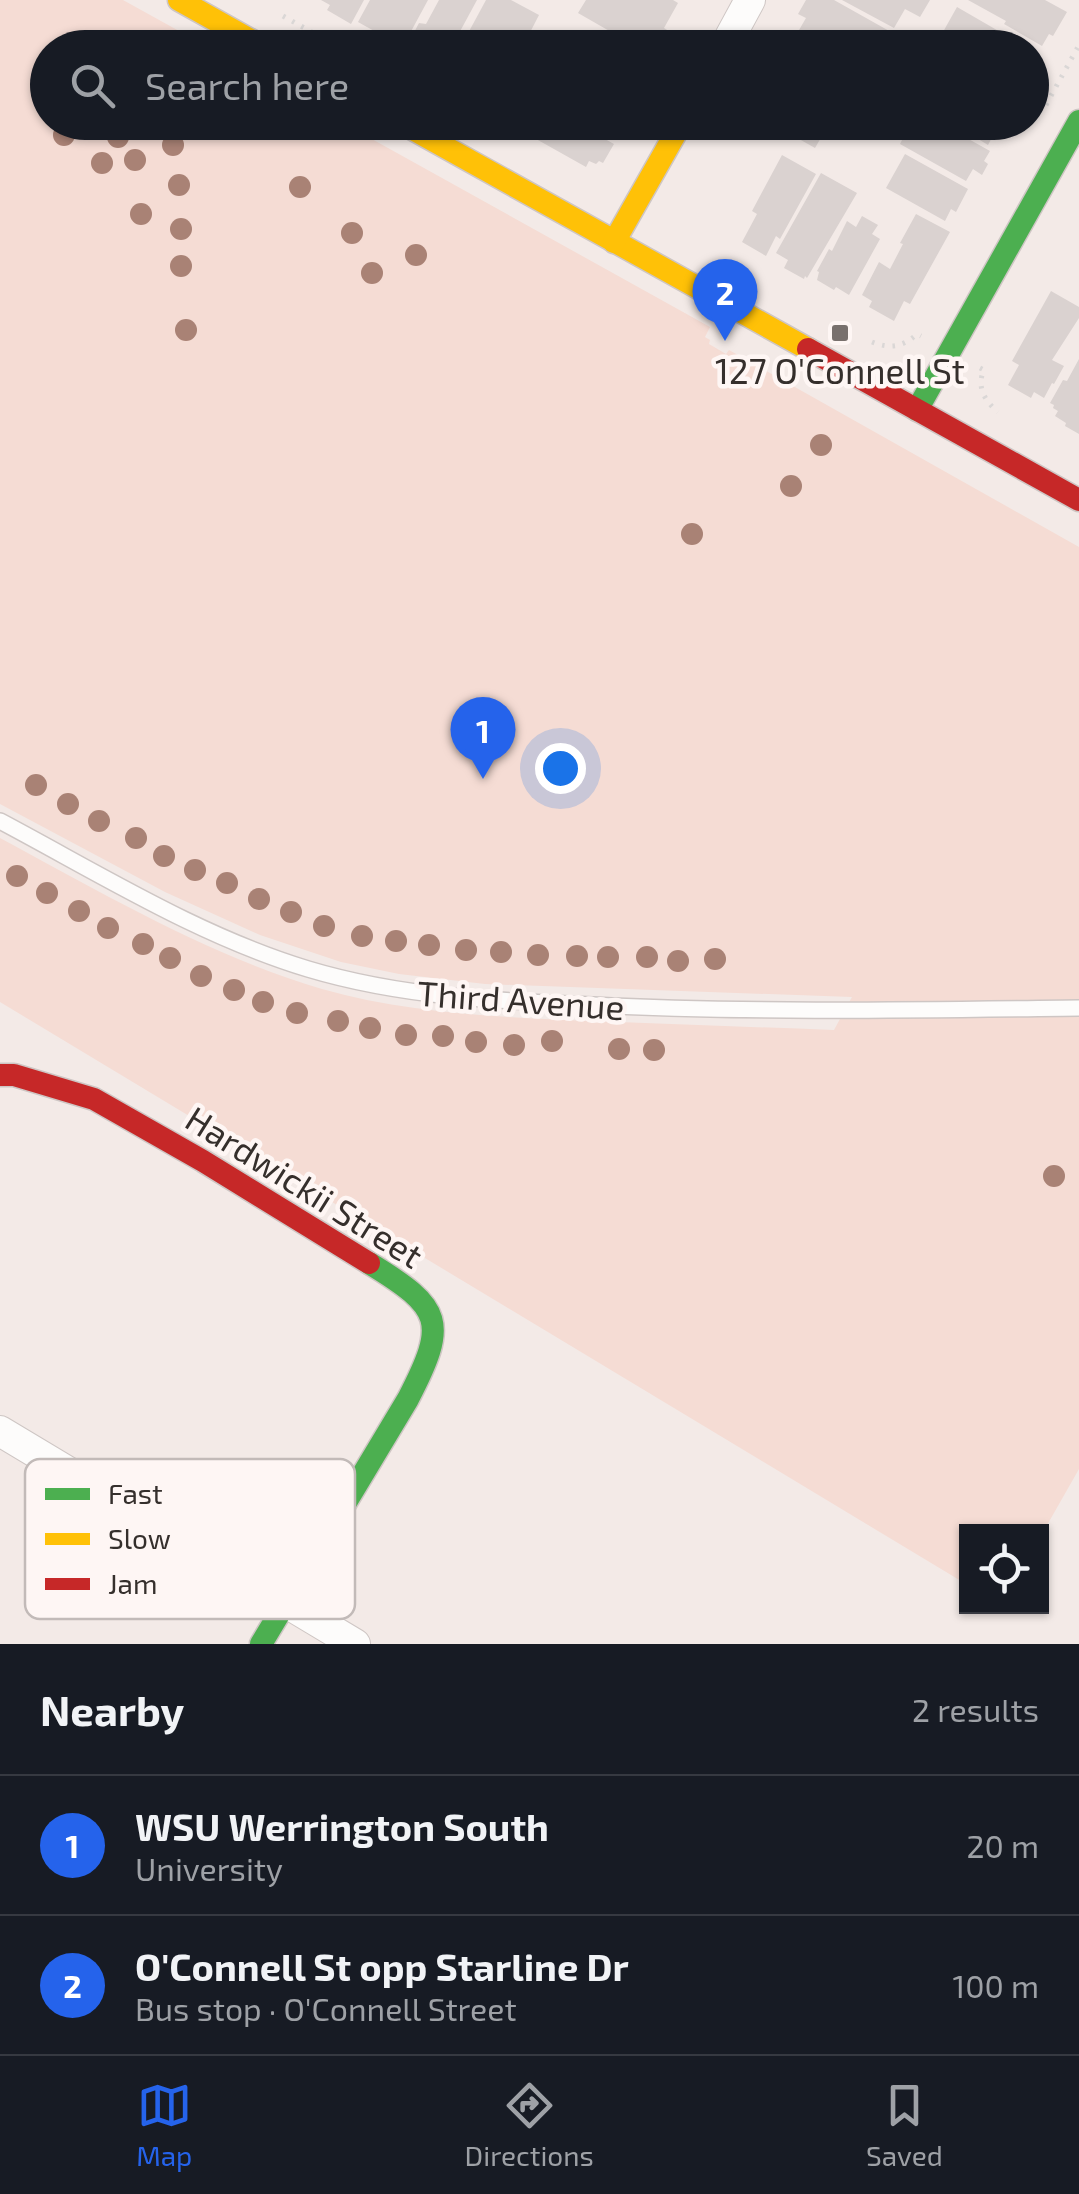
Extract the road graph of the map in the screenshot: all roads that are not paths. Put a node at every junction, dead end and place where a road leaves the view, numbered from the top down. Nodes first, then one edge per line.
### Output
1 (179, 0) edge
2 (750, 0) edge
3 (233, 30) edge
4 (734, 30) edge
5 (1079, 121) edge
6 (432, 140) edge
7 (672, 140) edge
8 (614, 242) junction
9 (916, 410) junction
10 (1079, 500) edge
11 (0, 822) edge
12 (1079, 1008) edge
13 (0, 1076) edge
14 (3, 1440) edge
15 (36, 1459) edge
16 (355, 1486) edge
17 (275, 1619) edge
18 (313, 1619) edge
19 (260, 1644) edge
20 (355, 1644) edge

1 - 3 street
2 - 4 street
5 - 9 street
6 - 8 street
7 - 8 street
8 - 9 street
9 - 10 street
11 - 12 lane, Third Avenue
13 - 16 street, Hardwickii Street
14 - 15 street
17 - 19 street
18 - 20 street

